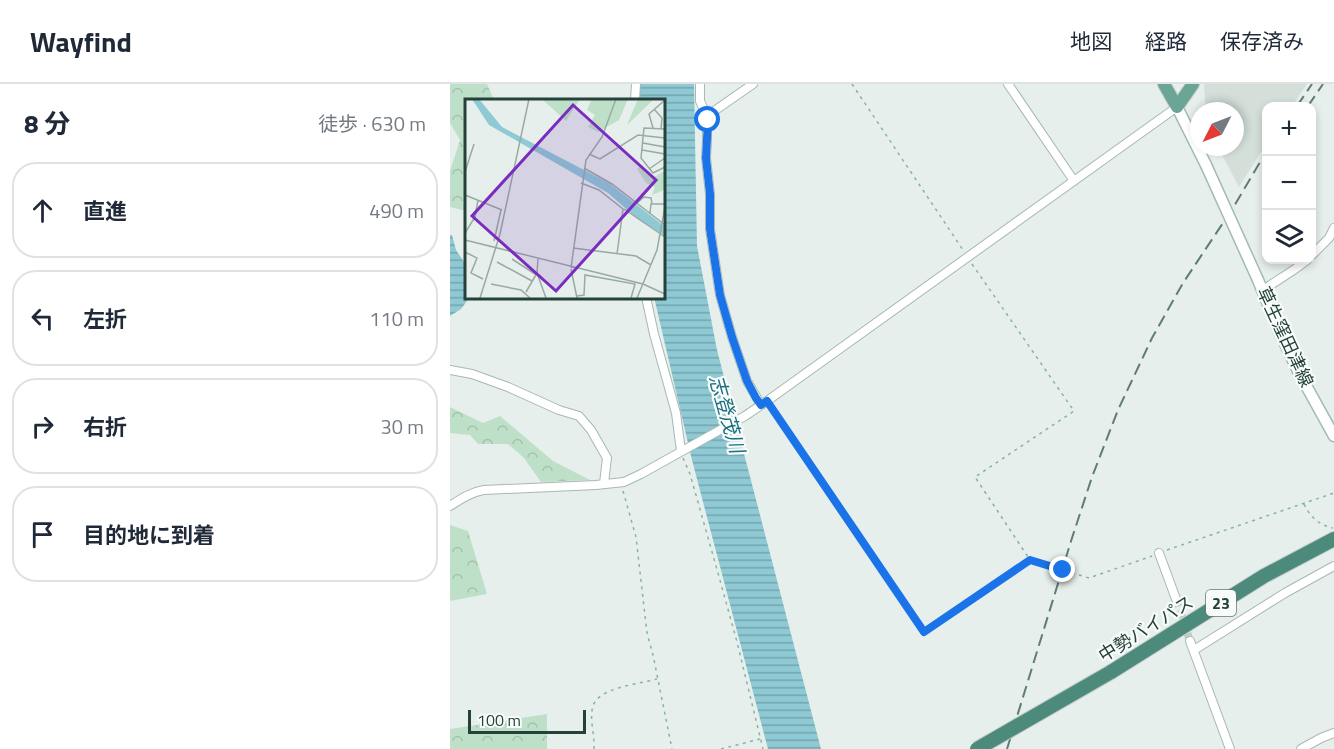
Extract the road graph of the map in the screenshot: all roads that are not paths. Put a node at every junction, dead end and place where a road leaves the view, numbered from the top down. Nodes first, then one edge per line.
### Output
1 (636, 84) edge
2 (700, 84) edge
3 (753, 84) edge
4 (1008, 84) edge
5 (1164, 84) edge
6 (1193, 84) edge
7 (635, 99) edge
8 (1177, 107) junction
9 (707, 116) junction
10 (1074, 181) junction
11 (1334, 228) edge
12 (1331, 239) edge
13 (1316, 251) edge
14 (1300, 264) edge
15 (1261, 285) junction
16 (646, 298) edge
17 (450, 370) edge
18 (764, 403) junction
19 (1334, 436) edge
20 (683, 450) junction
21 (604, 483) junction
22 (450, 506) edge
23 (1334, 539) edge
24 (1159, 553) road end
25 (1334, 566) edge
26 (1176, 599) tunnel mouth
27 (1190, 640) tunnel mouth
28 (1194, 650) junction
29 (1334, 734) edge
30 (976, 749) edge
31 (1230, 749) edge
32 (1301, 749) edge

1 - 7 street
2 - 9 street
3 - 9 street
4 - 10 street
5 - 8 main road
6 - 8 main road
8 - 10 street
8 - 15 main road, 草生窪田津線, bridge
9 - 18 street
10 - 18 street
11 - 12 street
12 - 13 street
14 - 15 street
15 - 19 main road, 草生窪田津線
16 - 20 street
17 - 21 street
18 - 20 street
20 - 21 street
21 - 22 street
23 - 30 highway, 中勢バイパス / 23, bridge
24 - 26 street
25 - 28 street
27 - 28 street
28 - 31 street
29 - 32 street

